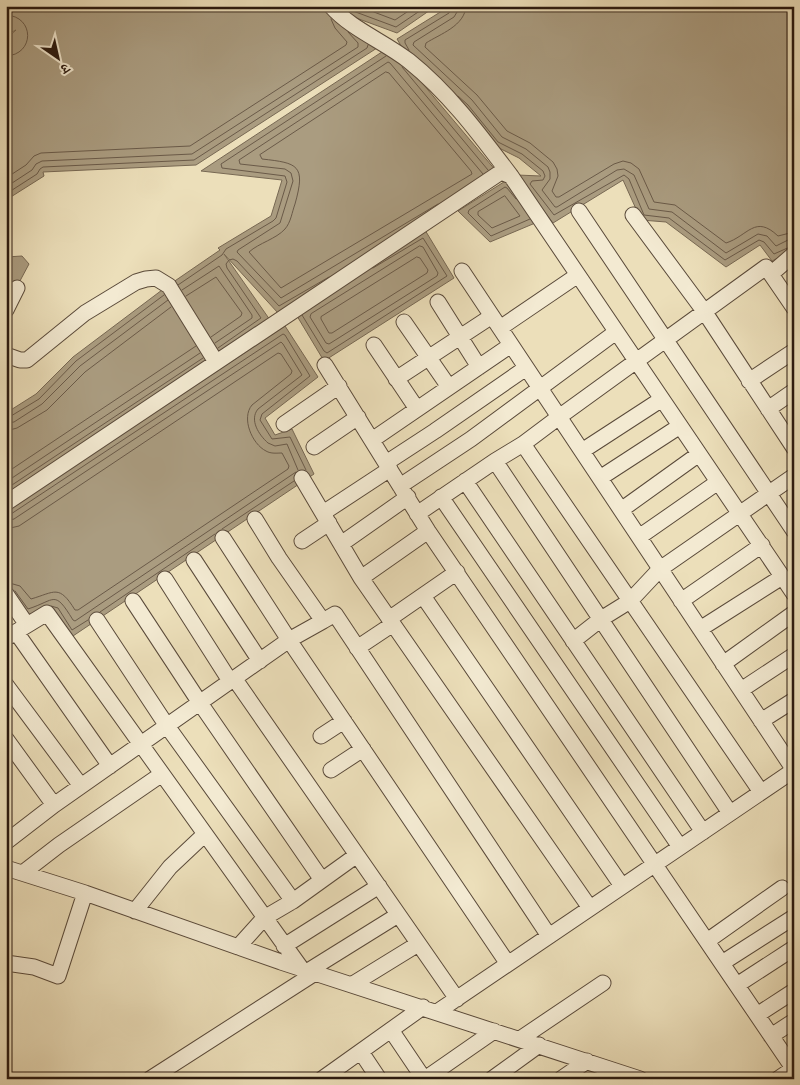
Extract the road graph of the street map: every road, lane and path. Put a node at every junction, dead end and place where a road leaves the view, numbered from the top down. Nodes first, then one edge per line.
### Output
1 (331, 6) edge
2 (510, 176) junction
3 (579, 211) dead end
4 (633, 215) dead end
5 (792, 258) edge
6 (462, 272) dead end
7 (771, 274) junction
8 (578, 275) junction
9 (17, 288) dead end
10 (438, 302) dead end
11 (794, 308) edge
12 (6, 310) edge
13 (704, 312) junction
14 (404, 322) dead end
15 (496, 322) junction
16 (616, 332) junction
17 (460, 338) junction
18 (666, 339) junction
19 (374, 345) dead end
20 (511, 345) junction
21 (794, 351) edge
22 (6, 355) edge
23 (429, 358) junction
24 (636, 361) junction
25 (216, 362) junction
26 (325, 364) dead end
27 (479, 367) junction
28 (526, 368) junction
29 (396, 379) junction
30 (750, 381) junction
31 (339, 386) junction
32 (449, 387) junction
33 (539, 388) junction
34 (794, 391) edge
35 (662, 399) junction
36 (417, 409) junction
37 (768, 409) junction
38 (358, 417) junction
39 (559, 417) junction
40 (284, 424) dead end
41 (680, 426) junction
42 (791, 439) edge
43 (372, 440) junction
44 (523, 444) junction
45 (314, 446) dead end
46 (582, 451) junction
47 (699, 454) junction
48 (495, 461) junction
49 (388, 466) junction
50 (794, 476) edge
51 (302, 478) dead end
52 (600, 478) junction
53 (465, 481) junction
54 (718, 482) junction
55 (404, 492) junction
56 (768, 494) junction
57 (441, 497) junction
58 (6, 503) edge
59 (621, 510) junction
60 (740, 513) junction
61 (418, 514) junction
62 (326, 518) junction
63 (255, 519) dead end
64 (794, 530) edge
65 (428, 531) junction
66 (639, 537) junction
67 (223, 538) dead end
68 (302, 541) dead end
69 (341, 544) junction
70 (762, 545) junction
71 (194, 560) dead end
72 (660, 570) junction
73 (457, 572) junction
74 (782, 577) junction
75 (362, 578) junction
76 (165, 579) dead end
77 (6, 594) edge
78 (794, 594) edge
79 (423, 596) junction
80 (133, 601) dead end
81 (630, 601) junction
82 (682, 601) junction
83 (794, 614) edge
84 (601, 619) junction
85 (97, 620) dead end
86 (323, 622) junction
87 (391, 622) junction
88 (700, 629) junction
89 (17, 632) edge
90 (289, 640) junction
91 (574, 641) junction
92 (357, 648) junction
93 (794, 655) edge
94 (260, 661) junction
95 (723, 664) junction
96 (232, 680) junction
97 (6, 685) edge
98 (741, 690) junction
99 (794, 700) edge
100 (200, 703) junction
101 (344, 721) junction
102 (761, 721) junction
103 (167, 726) junction
104 (320, 736) dead end
105 (6, 739) edge
106 (140, 744) junction
107 (363, 749) junction
108 (110, 766) junction
109 (331, 770) dead end
110 (794, 770) edge
111 (162, 774) junction
112 (81, 786) junction
113 (761, 792) junction
114 (54, 805) junction
115 (730, 813) junction
116 (703, 832) junction
117 (205, 834) junction
118 (6, 842) edge
119 (680, 847) junction
120 (357, 856) junction
121 (654, 865) junction
122 (6, 868) edge
123 (24, 872) junction
124 (322, 880) junction
125 (378, 886) junction
126 (622, 886) junction
127 (782, 888) dead end
128 (85, 893) junction
129 (293, 901) junction
130 (590, 908) junction
131 (135, 911) junction
132 (398, 914) junction
133 (794, 917) edge
134 (264, 918) junction
135 (548, 936) junction
136 (707, 941) junction
137 (418, 944) junction
138 (284, 946) junction
139 (238, 947) junction
140 (794, 948) edge
141 (6, 963) edge
142 (722, 963) junction
143 (508, 964) junction
144 (308, 970) junction
145 (603, 983) dead end
146 (353, 984) junction
147 (737, 985) junction
148 (794, 991) edge
149 (457, 999) junction
150 (430, 1010) junction
151 (757, 1015) junction
152 (794, 1021) edge
153 (391, 1030) junction
154 (494, 1030) junction
155 (771, 1036) junction
156 (520, 1039) junction
157 (539, 1045) junction
158 (361, 1052) junction
159 (587, 1061) junction
160 (794, 1068) edge
161 (150, 1079) edge
162 (322, 1079) edge
163 (379, 1079) edge
164 (424, 1079) edge
165 (492, 1079) edge
166 (561, 1079) edge
167 (640, 1079) edge
168 (778, 1079) edge

1 - 2 street
2 - 8 street
2 - 25 street
3 - 18 street
4 - 13 street
5 - 7 street
6 - 15 street
7 - 11 street
7 - 13 street
8 - 15 street
8 - 16 street
9 - 12 street
10 - 17 street
13 - 18 street
13 - 30 street
14 - 23 street
15 - 17 street
15 - 20 street
16 - 24 street
16 - 33 street
17 - 23 street
17 - 27 street
18 - 24 street
18 - 56 street
19 - 29 street
20 - 27 street
20 - 28 street
21 - 30 street
22 - 25 street
23 - 29 street
23 - 32 street
24 - 35 street
24 - 39 street
25 - 58 street
26 - 31 street
27 - 32 street
28 - 33 street
28 - 49 street
29 - 36 street
30 - 37 street
31 - 38 street
31 - 40 street
32 - 36 street
33 - 39 street
33 - 55 street
34 - 37 street
35 - 41 street
35 - 46 street
36 - 43 street
37 - 42 street
38 - 43 street
38 - 45 street
39 - 44 street
39 - 46 street
41 - 47 street
41 - 52 street
43 - 49 street
44 - 48 street
44 - 81 street
46 - 52 street
47 - 54 street
47 - 59 street
48 - 53 street
48 - 84 street
49 - 55 street
49 - 62 street
50 - 56 street
51 - 62 street
52 - 59 street
53 - 57 street
53 - 91 street
54 - 60 street
54 - 66 street
55 - 61 street
55 - 69 street
56 - 60 street
56 - 64 street
57 - 61 street
57 - 119 street
59 - 66 street
60 - 70 street
60 - 72 street
61 - 65 street
62 - 68 street
62 - 69 street
63 - 86 street
65 - 73 street
65 - 75 street
66 - 72 street
67 - 90 street
69 - 75 street
70 - 74 street
70 - 82 street
71 - 94 street
72 - 81 street
72 - 82 street
73 - 79 street
73 - 121 street
74 - 78 street
74 - 88 street
75 - 87 street
76 - 96 street
77 - 89 street
79 - 87 street
79 - 126 street
80 - 100 street
81 - 84 street
81 - 113 street
82 - 88 street
83 - 95 street
84 - 91 street
84 - 115 street
85 - 103 street
86 - 90 street
86 - 92 street
87 - 92 street
87 - 130 street
88 - 95 street
89 - 106 street
89 - 108 street
90 - 94 street
90 - 101 street
91 - 116 street
92 - 135 street
93 - 98 street
94 - 96 street
95 - 98 street
96 - 100 street
96 - 120 street
97 - 112 street
98 - 102 street
99 - 102 street
100 - 103 street
100 - 124 street
101 - 104 street
101 - 107 street
102 - 110 street
103 - 106 street
103 - 129 street
105 - 114 street
106 - 108 street
106 - 111 street
107 - 109 street
107 - 143 street
108 - 112 street
110 - 113 street
111 - 117 street
111 - 123 street
112 - 114 street
113 - 115 street
114 - 118 street
115 - 116 street
116 - 119 street
117 - 131 street
117 - 134 street
119 - 121 street
120 - 124 street
120 - 125 street
121 - 126 street
121 - 136 street
122 - 123 street
123 - 128 street
124 - 129 street
125 - 132 street
125 - 138 street
126 - 130 street
127 - 136 street
128 - 131 street
128 - 141 street
129 - 134 street
130 - 135 street
131 - 139 street
132 - 137 street
132 - 144 street
133 - 142 street
134 - 138 street
134 - 139 street
135 - 143 street
136 - 142 street
137 - 146 street
137 - 149 street
138 - 144 street
139 - 144 street
140 - 147 street
142 - 147 street
143 - 149 street
144 - 146 street
144 - 161 street
145 - 156 street
146 - 150 street
147 - 151 street
148 - 151 street
149 - 150 street
150 - 153 street
150 - 154 street
151 - 155 street
152 - 155 street
153 - 158 street
153 - 164 street
154 - 156 street
154 - 164 street
155 - 160 street
156 - 157 street
157 - 159 street
157 - 165 street
158 - 162 street
158 - 163 street
159 - 166 street
159 - 167 street
160 - 168 street

